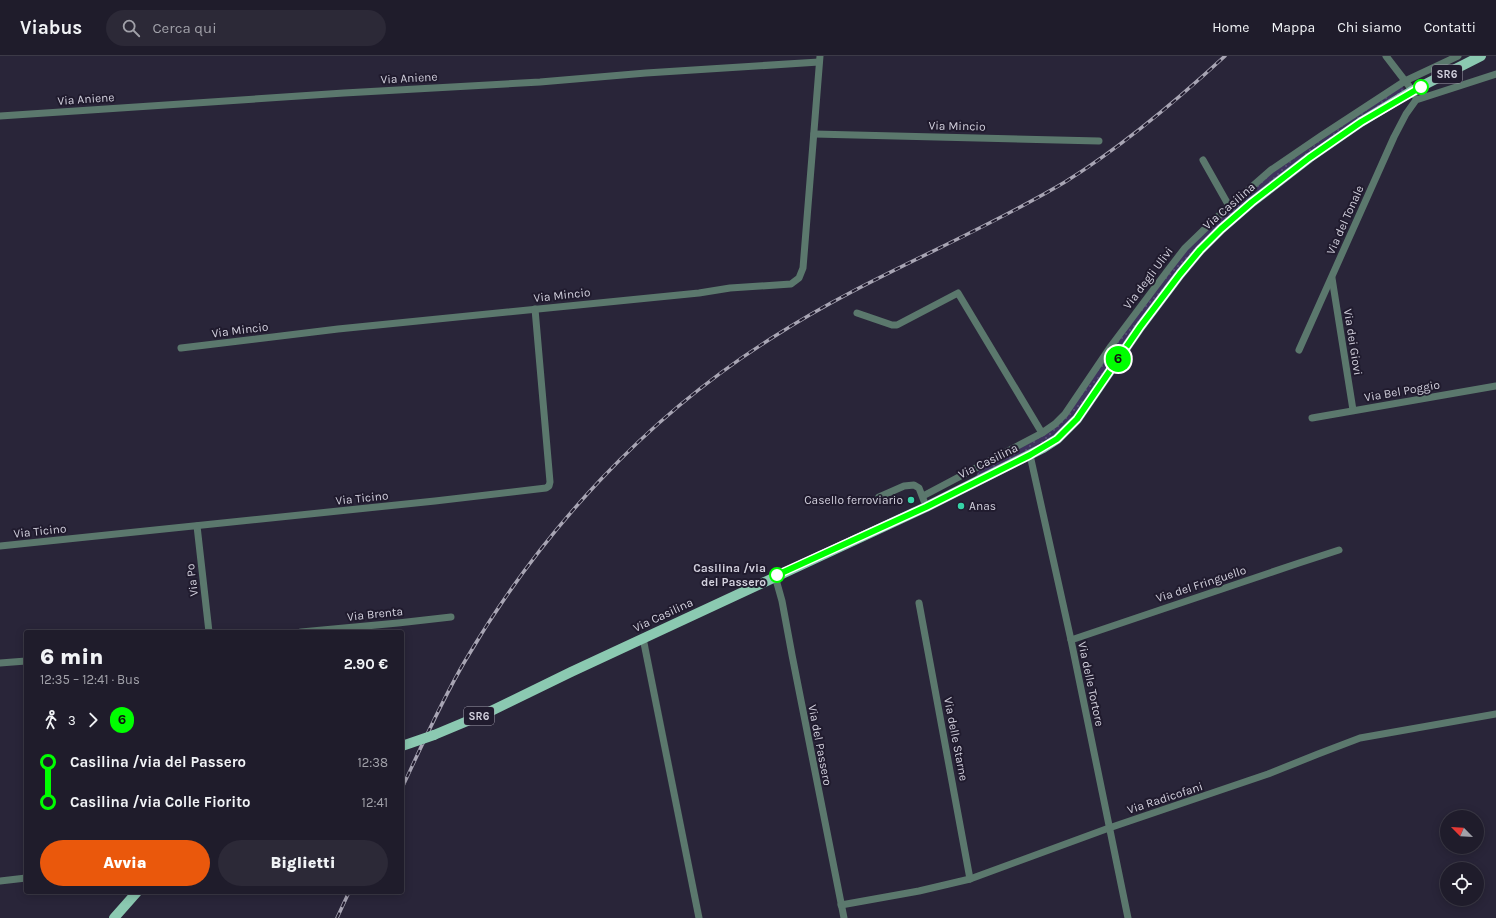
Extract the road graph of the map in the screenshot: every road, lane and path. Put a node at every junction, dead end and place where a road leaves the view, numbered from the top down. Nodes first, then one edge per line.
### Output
1 (1386, 56) edge
2 (1458, 56) edge
3 (1481, 56) edge
4 (820, 59) edge
5 (1496, 74) edge
6 (1405, 81) junction
7 (1414, 96) junction
8 (0, 116) edge
9 (814, 134) junction
10 (1099, 141) dead end
11 (1203, 160) dead end
12 (1229, 206) junction
13 (1332, 277) junction
14 (535, 309) junction
15 (857, 313) dead end
16 (181, 348) dead end
17 (1299, 350) dead end
18 (1496, 386) edge
19 (1353, 410) junction
20 (1312, 418) dead end
21 (1042, 434) junction
22 (1030, 455) junction
23 (923, 496) junction
24 (879, 497) dead end
25 (926, 507) junction
26 (197, 526) junction
27 (0, 546) edge
28 (1339, 550) dead end
29 (775, 576) junction
30 (919, 603) dead end
31 (452, 617) dead end
32 (209, 630) edge
33 (323, 630) edge
34 (643, 638) junction
35 (1071, 640) junction
36 (24, 661) edge
37 (0, 663) edge
38 (1496, 714) edge
39 (404, 745) edge
40 (1109, 828) junction
41 (24, 878) edge
42 (970, 879) junction
43 (0, 881) edge
44 (135, 894) edge
45 (841, 905) junction
46 (114, 918) edge
47 (698, 918) edge
48 (844, 918) edge
49 (1128, 918) edge

1 - 6 street
2 - 6 street, Via degli Ulivi
3 - 7 main road, Via Casilina / SR6
4 - 8 street, Via Aniene
4 - 9 street, Via Mincio
5 - 7 street
6 - 7 street
6 - 12 street, Via degli Ulivi
7 - 13 street, Via del Tonale
7 - 22 main road, Via Casilina / SR6
9 - 10 street, Via Mincio
9 - 14 street, Via Mincio
11 - 12 street
12 - 21 street, Via degli Ulivi
13 - 17 street, Via del Tonale
13 - 19 street, Via dei Giovi
14 - 16 street, Via Mincio
14 - 26 street, Via Ticino
15 - 21 street
18 - 19 street, Via Bel Poggio
19 - 20 street, Via Bel Poggio
21 - 23 street, Via degli Ulivi
22 - 25 main road, Via Casilina / SR6
22 - 35 street, Via delle Tortore
23 - 24 street
23 - 25 street
25 - 29 main road, Via Casilina / SR6
26 - 27 street, Via Ticino
26 - 32 street, Via Po
28 - 35 street, Via del Fringuello
29 - 34 main road, Via Casilina / SR6
29 - 45 street, Via del Passero
30 - 42 street, Via delle Starne
31 - 33 street, Via Brenta
34 - 39 main road, Via Casilina / SR6, bridge
34 - 47 street
35 - 40 street, Via delle Tortore
36 - 37 street
38 - 40 street, Via Radicofani
40 - 42 street, Via Radicofani
40 - 49 street, Via delle Tortore
41 - 43 street
42 - 45 street, Via Radicofani
44 - 46 main road
45 - 48 street, Via del Passero

